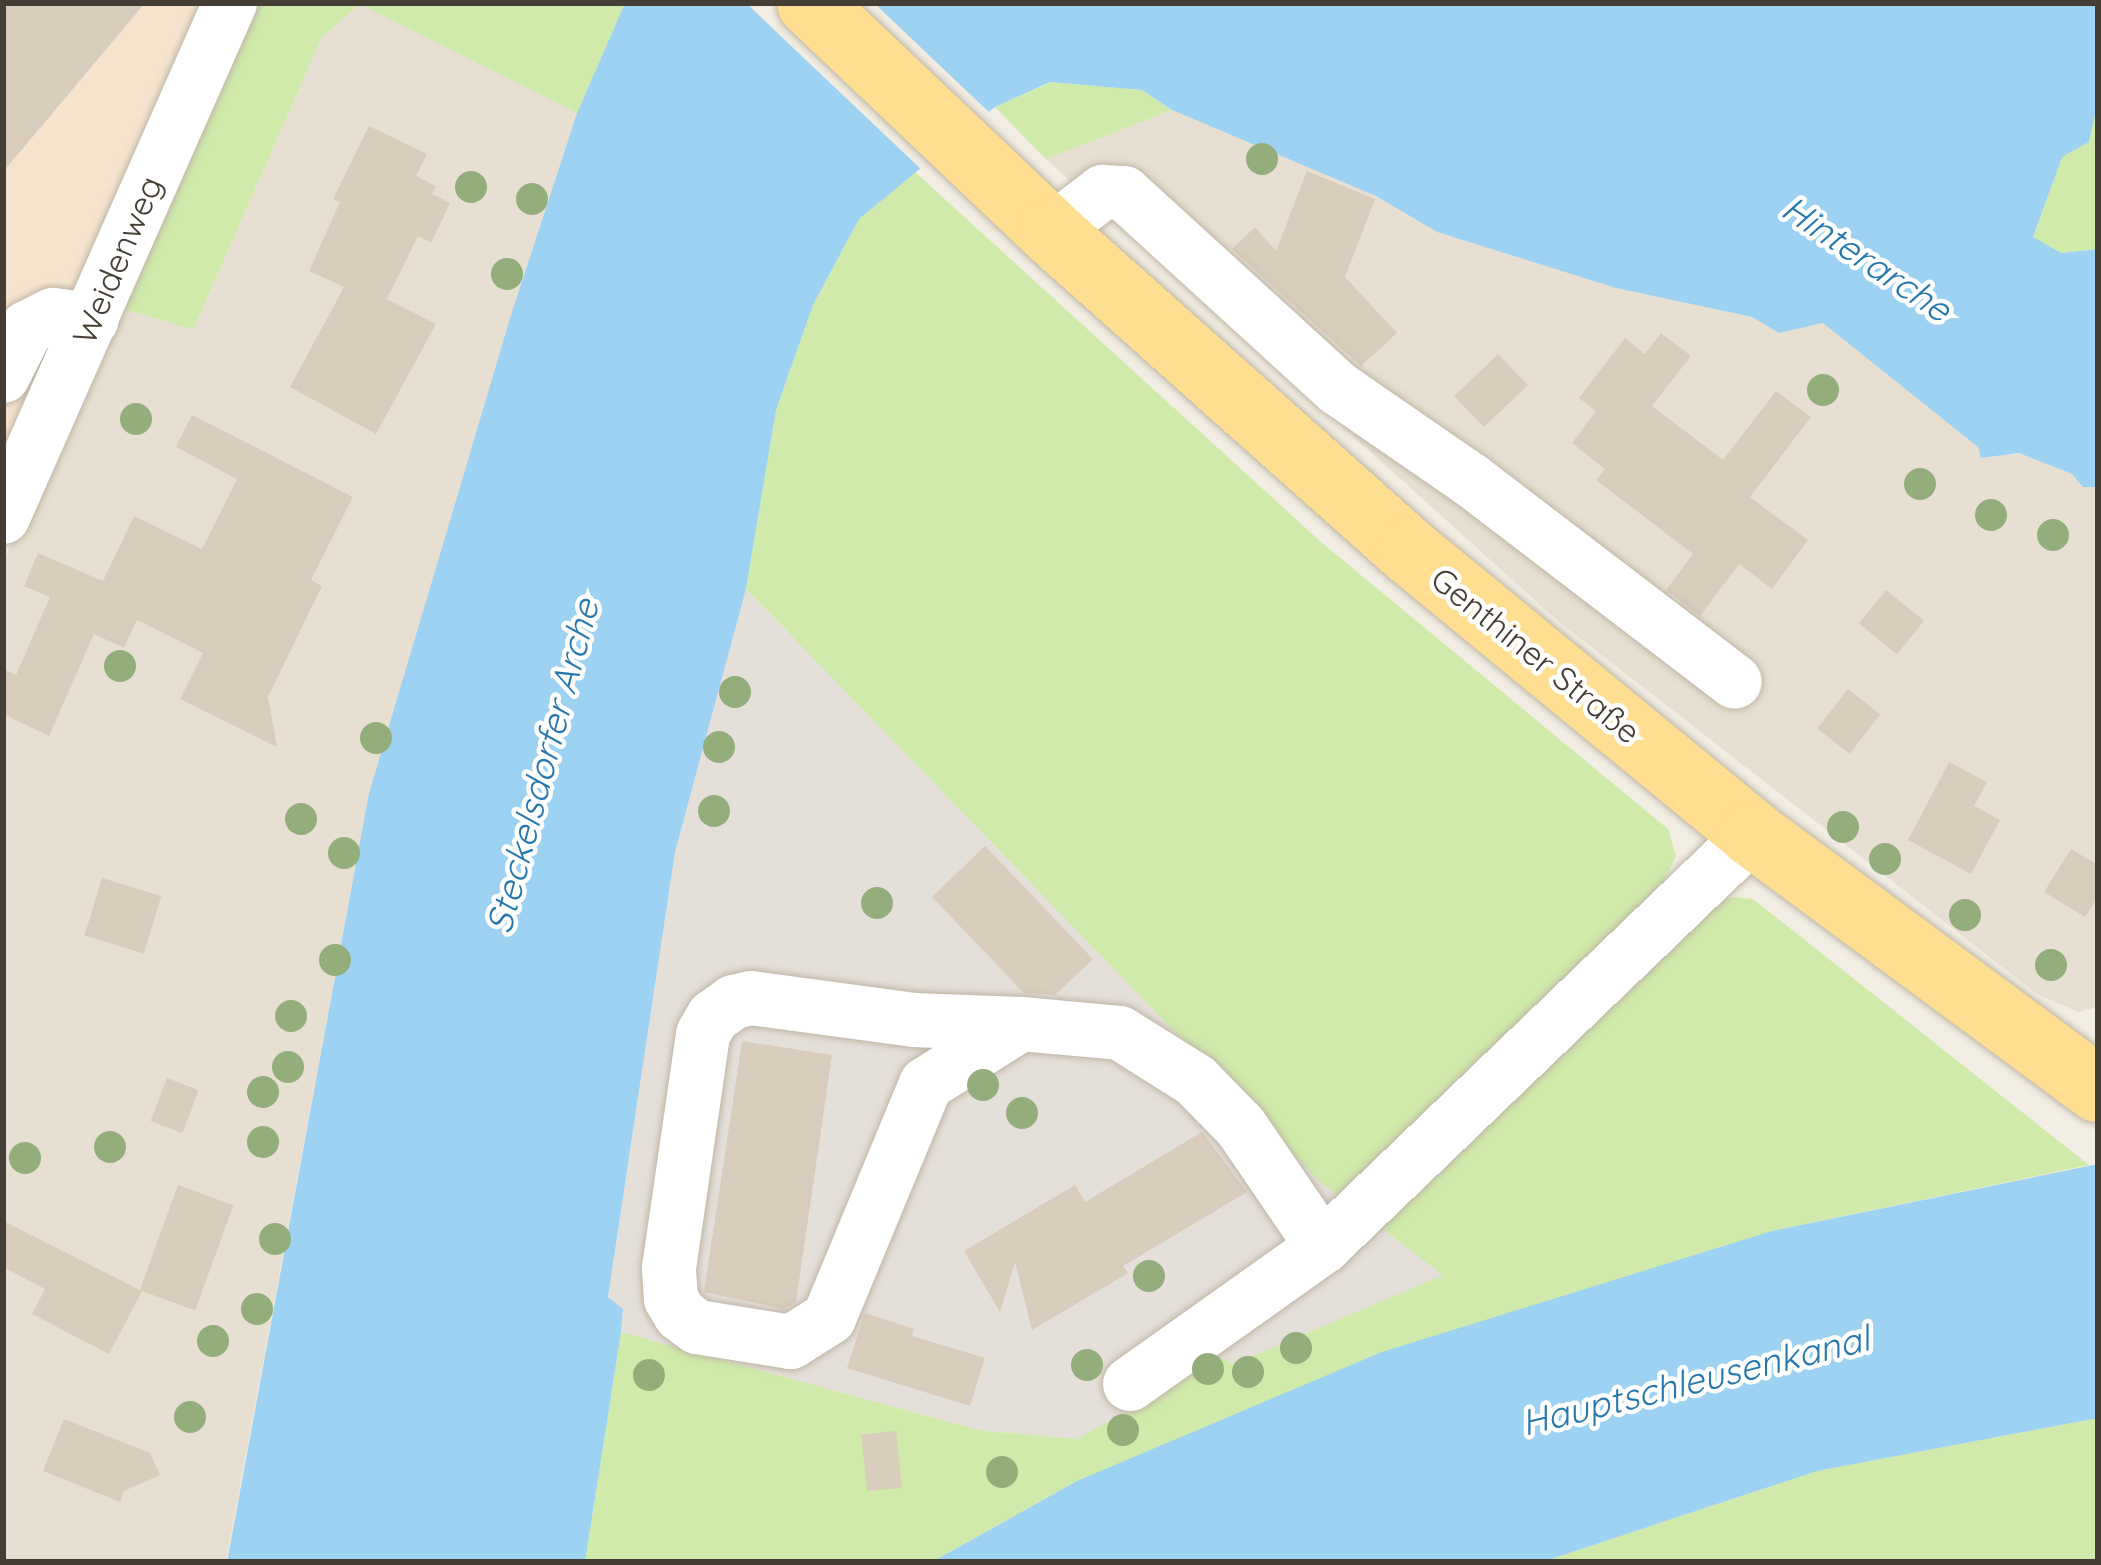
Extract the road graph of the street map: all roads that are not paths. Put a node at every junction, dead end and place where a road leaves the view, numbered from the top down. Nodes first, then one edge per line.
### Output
1 (230, 3) edge
2 (810, 3) edge
3 (1051, 232) junction
4 (92, 320) junction
5 (3, 376) edge
6 (3, 517) edge
7 (1735, 682) dead end
8 (1754, 834) junction
9 (1022, 1024) junction
10 (2087, 1072) edge
11 (1323, 1247) junction
12 (1130, 1384) dead end

1 - 4 street, Weidenweg
2 - 3 main road, Genthiner Straße
3 - 7 street
3 - 8 main road, Genthiner Straße
4 - 5 street
4 - 6 street, Weidenweg
8 - 10 main road, Genthiner Straße
8 - 11 street
9 - 9 street
9 - 11 street
11 - 12 street

